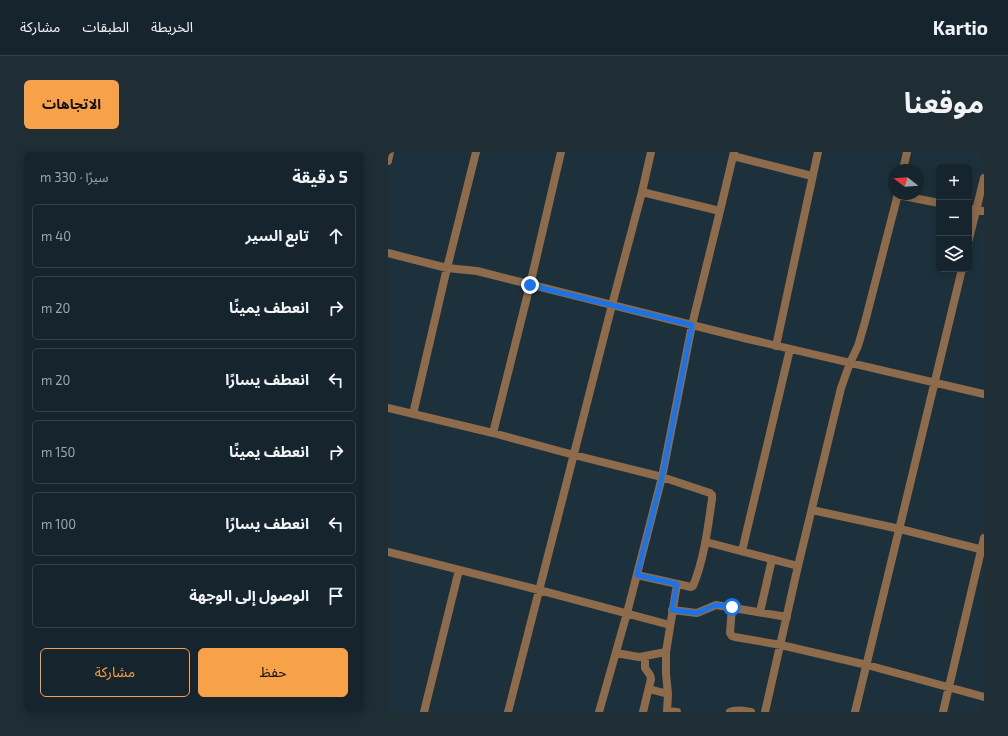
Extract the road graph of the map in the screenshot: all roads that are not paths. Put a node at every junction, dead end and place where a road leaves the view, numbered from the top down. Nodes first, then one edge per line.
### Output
1 (390, 152) edge
2 (476, 152) edge
3 (561, 152) edge
4 (651, 152) edge
5 (818, 152) edge
6 (907, 152) edge
7 (733, 154) edge
8 (388, 161) edge
9 (904, 164) edge
10 (812, 176) junction
11 (984, 178) edge
12 (642, 192) junction
13 (897, 200) edge
14 (924, 200) edge
15 (936, 202) edge
16 (720, 210) junction
17 (976, 210) edge
18 (970, 236) edge
19 (388, 253) edge
20 (447, 268) junction
21 (961, 272) edge
22 (530, 285) junction
23 (612, 305) junction
24 (692, 325) junction
25 (776, 346) junction
26 (790, 349) junction
27 (850, 363) junction
28 (935, 382) junction
29 (984, 394) edge
30 (388, 408) edge
31 (413, 414) junction
32 (493, 433) junction
33 (574, 455) junction
34 (662, 477) junction
35 (812, 510) junction
36 (900, 529) junction
37 (984, 538) edge
38 (706, 542) junction
39 (983, 550) edge
40 (742, 551) junction
41 (388, 552) edge
42 (772, 559) junction
43 (798, 566) junction
44 (459, 570) junction
45 (637, 575) junction
46 (677, 584) junction
47 (539, 590) junction
48 (732, 607) junction
49 (672, 610) junction
50 (760, 612) junction
51 (627, 613) junction
52 (787, 617) junction
53 (670, 625) junction
54 (781, 645) junction
55 (666, 652) junction
56 (616, 653) junction
57 (645, 656) junction
58 (867, 665) junction
59 (949, 687) junction
60 (649, 689) junction
61 (668, 694) junction
62 (984, 697) edge
63 (667, 711) edge
64 (424, 712) edge
65 (508, 712) edge
66 (599, 712) edge
67 (644, 712) edge
68 (677, 712) edge
69 (730, 712) edge
70 (751, 712) edge
71 (766, 712) edge
72 (855, 712) edge
73 (943, 712) edge

1 - 8 street
2 - 20 street
3 - 22 street
4 - 12 street
5 - 10 street
6 - 9 street
7 - 10 street
7 - 16 street
10 - 25 street
11 - 17 street
12 - 16 street
12 - 23 street
13 - 27 street
14 - 15 street
16 - 24 street
17 - 18 street
19 - 20 street
20 - 22 street
20 - 31 street
21 - 28 street
22 - 23 street
22 - 32 street
23 - 24 street
23 - 33 street
24 - 25 street
24 - 34 street
25 - 26 street
26 - 27 street
26 - 40 street
27 - 28 street
27 - 35 street
28 - 29 street
28 - 36 street
30 - 31 street
31 - 32 street
32 - 33 street
33 - 34 street
33 - 47 street
34 - 38 street
34 - 45 street
35 - 36 street
35 - 43 street
36 - 39 street
36 - 58 street
37 - 39 street
38 - 40 street
38 - 46 street
39 - 59 street
40 - 42 street
41 - 44 street
42 - 43 street
42 - 50 street
43 - 52 street
44 - 47 street
44 - 64 street
45 - 46 street
45 - 51 street
46 - 49 street
47 - 51 street
47 - 65 street
48 - 49 street
48 - 50 street
48 - 54 street
49 - 53 street
50 - 52 street
51 - 53 street
51 - 56 street
52 - 54 street
53 - 55 street
54 - 58 street
54 - 71 street
55 - 57 street
55 - 61 street
56 - 57 street
56 - 66 street
57 - 60 street
58 - 59 street
58 - 72 street
59 - 62 street
59 - 73 street
60 - 61 street
60 - 67 street
61 - 63 street
63 - 68 street
69 - 70 street

